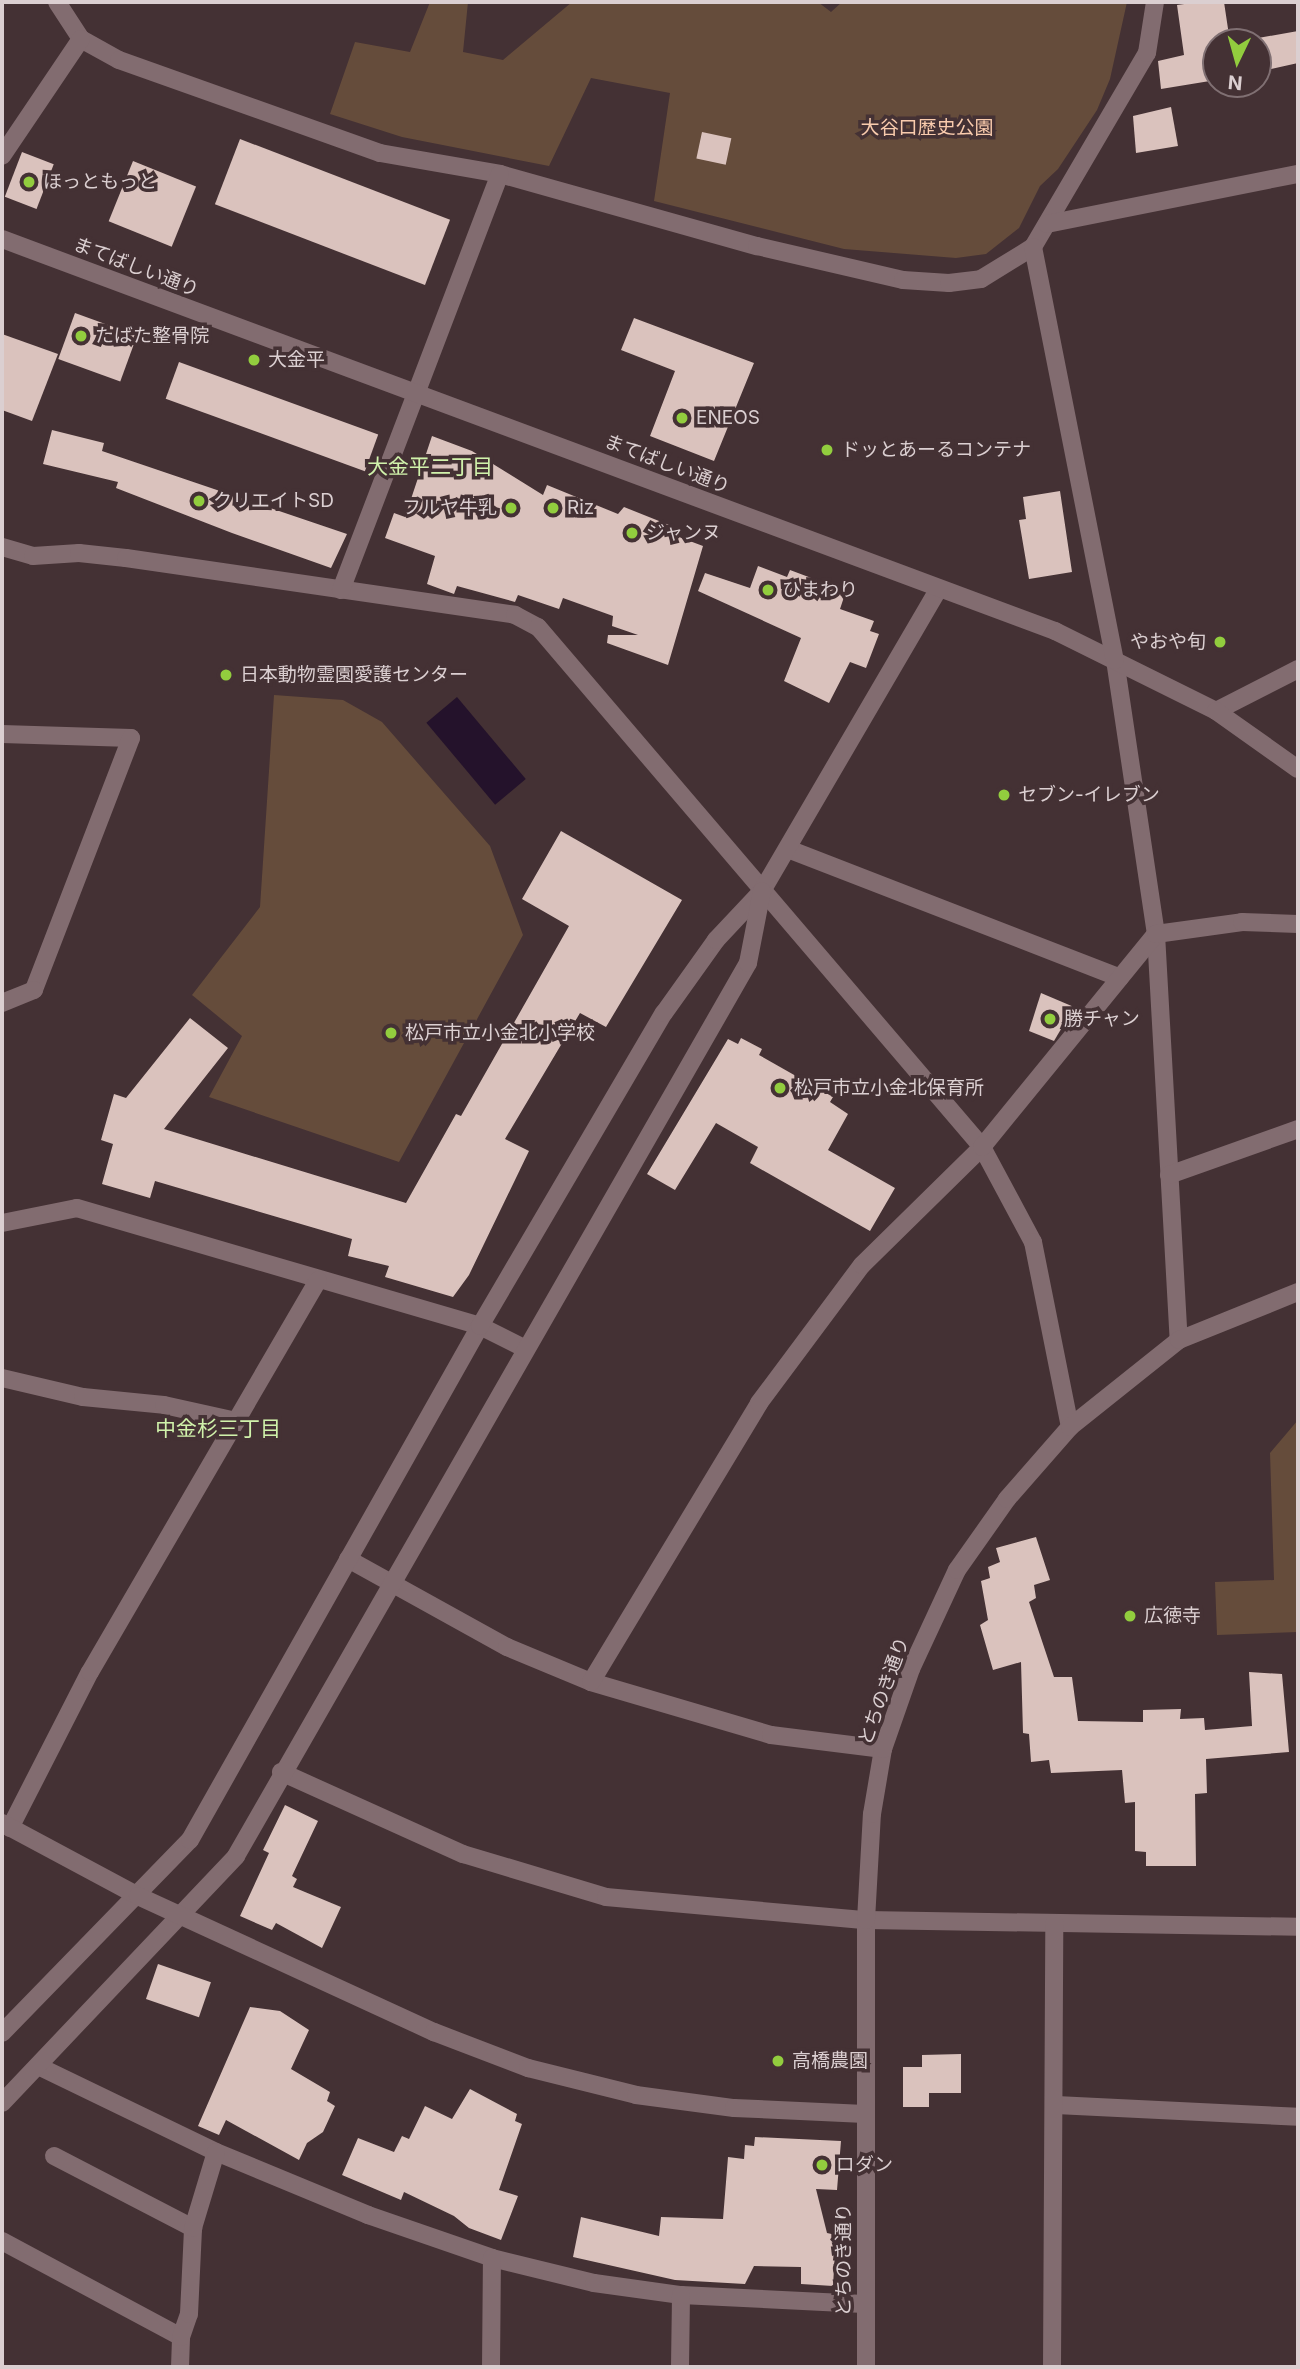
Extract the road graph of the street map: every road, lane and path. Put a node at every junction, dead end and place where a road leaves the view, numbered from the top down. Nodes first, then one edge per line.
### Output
1 (57, 2) edge
2 (1155, 2) edge
3 (81, 39) junction
4 (2, 156) edge
5 (500, 174) junction
6 (1298, 174) edge
7 (1047, 224) junction
8 (2, 239) edge
9 (1033, 247) junction
10 (416, 393) junction
11 (2, 547) edge
12 (341, 590) junction
13 (938, 590) junction
14 (1115, 660) junction
15 (1298, 669) edge
16 (1216, 711) junction
17 (2, 734) edge
18 (1298, 769) edge
19 (788, 849) junction
20 (762, 891) junction
21 (1298, 924) edge
22 (1156, 934) junction
23 (1120, 978) junction
24 (2, 1003) edge
25 (1298, 1129) edge
26 (982, 1147) junction
27 (1170, 1175) junction
28 (2, 1223) edge
29 (318, 1280) junction
30 (1298, 1292) edge
31 (480, 1326) junction
32 (1179, 1340) junction
33 (524, 1348) junction
34 (2, 1378) edge
35 (236, 1422) junction
36 (1070, 1427) junction
37 (348, 1559) junction
38 (391, 1583) junction
39 (591, 1682) junction
40 (883, 1749) junction
41 (281, 1772) junction
42 (6, 1826) edge
43 (138, 1896) junction
44 (179, 1915) junction
45 (866, 1920) junction
46 (1054, 1923) junction
47 (1298, 1927) edge
48 (2, 2033) edge
49 (38, 2066) junction
50 (2, 2103) edge
51 (1056, 2105) junction
52 (865, 2114) junction
53 (1298, 2117) edge
54 (216, 2152) junction
55 (54, 2156) dead end
56 (193, 2228) junction
57 (2, 2241) edge
58 (492, 2258) junction
59 (681, 2295) junction
60 (864, 2304) junction
61 (181, 2337) junction
62 (180, 2367) edge
63 (491, 2367) edge
64 (680, 2367) edge
65 (866, 2367) edge
66 (1052, 2367) edge

1 - 3 street
2 - 7 street
3 - 4 street
3 - 5 street
5 - 9 street
5 - 10 street
6 - 7 street
7 - 9 street
8 - 10 street, まてばしい通り
9 - 14 street
10 - 12 street
10 - 13 street, まてばしい通り
11 - 12 street
12 - 20 street
13 - 14 street, まてばしい通り
13 - 19 street
14 - 16 street, まてばしい通り
14 - 22 street
15 - 16 street
16 - 18 street, まてばしい通り
17 - 24 street
19 - 20 street
19 - 23 street
20 - 26 street
20 - 31 street
20 - 33 street
21 - 22 street
22 - 23 street
22 - 27 street
23 - 26 street
25 - 27 street
26 - 36 street
26 - 39 street
27 - 32 street
28 - 29 street
29 - 31 street
29 - 35 street
30 - 32 street, とちのき通り
31 - 33 street
31 - 37 street
32 - 36 street, とちのき通り
33 - 38 street
34 - 35 street
35 - 42 street
36 - 40 street, とちのき通り
37 - 38 street
37 - 43 street
38 - 39 street
38 - 41 street
39 - 40 street
40 - 45 street, とちのき通り
41 - 44 street
41 - 45 street
42 - 43 street
43 - 44 street
43 - 48 street
44 - 49 street
44 - 52 street
45 - 46 street
45 - 52 street, とちのき通り
46 - 47 street
46 - 51 street
49 - 50 street
49 - 54 street
51 - 53 street
51 - 66 street
52 - 60 street, とちのき通り
54 - 56 street
54 - 58 street
55 - 56 street
56 - 61 street
57 - 61 street
58 - 59 street
58 - 63 street
59 - 60 street
59 - 64 street
60 - 65 street, とちのき通り
61 - 62 street

